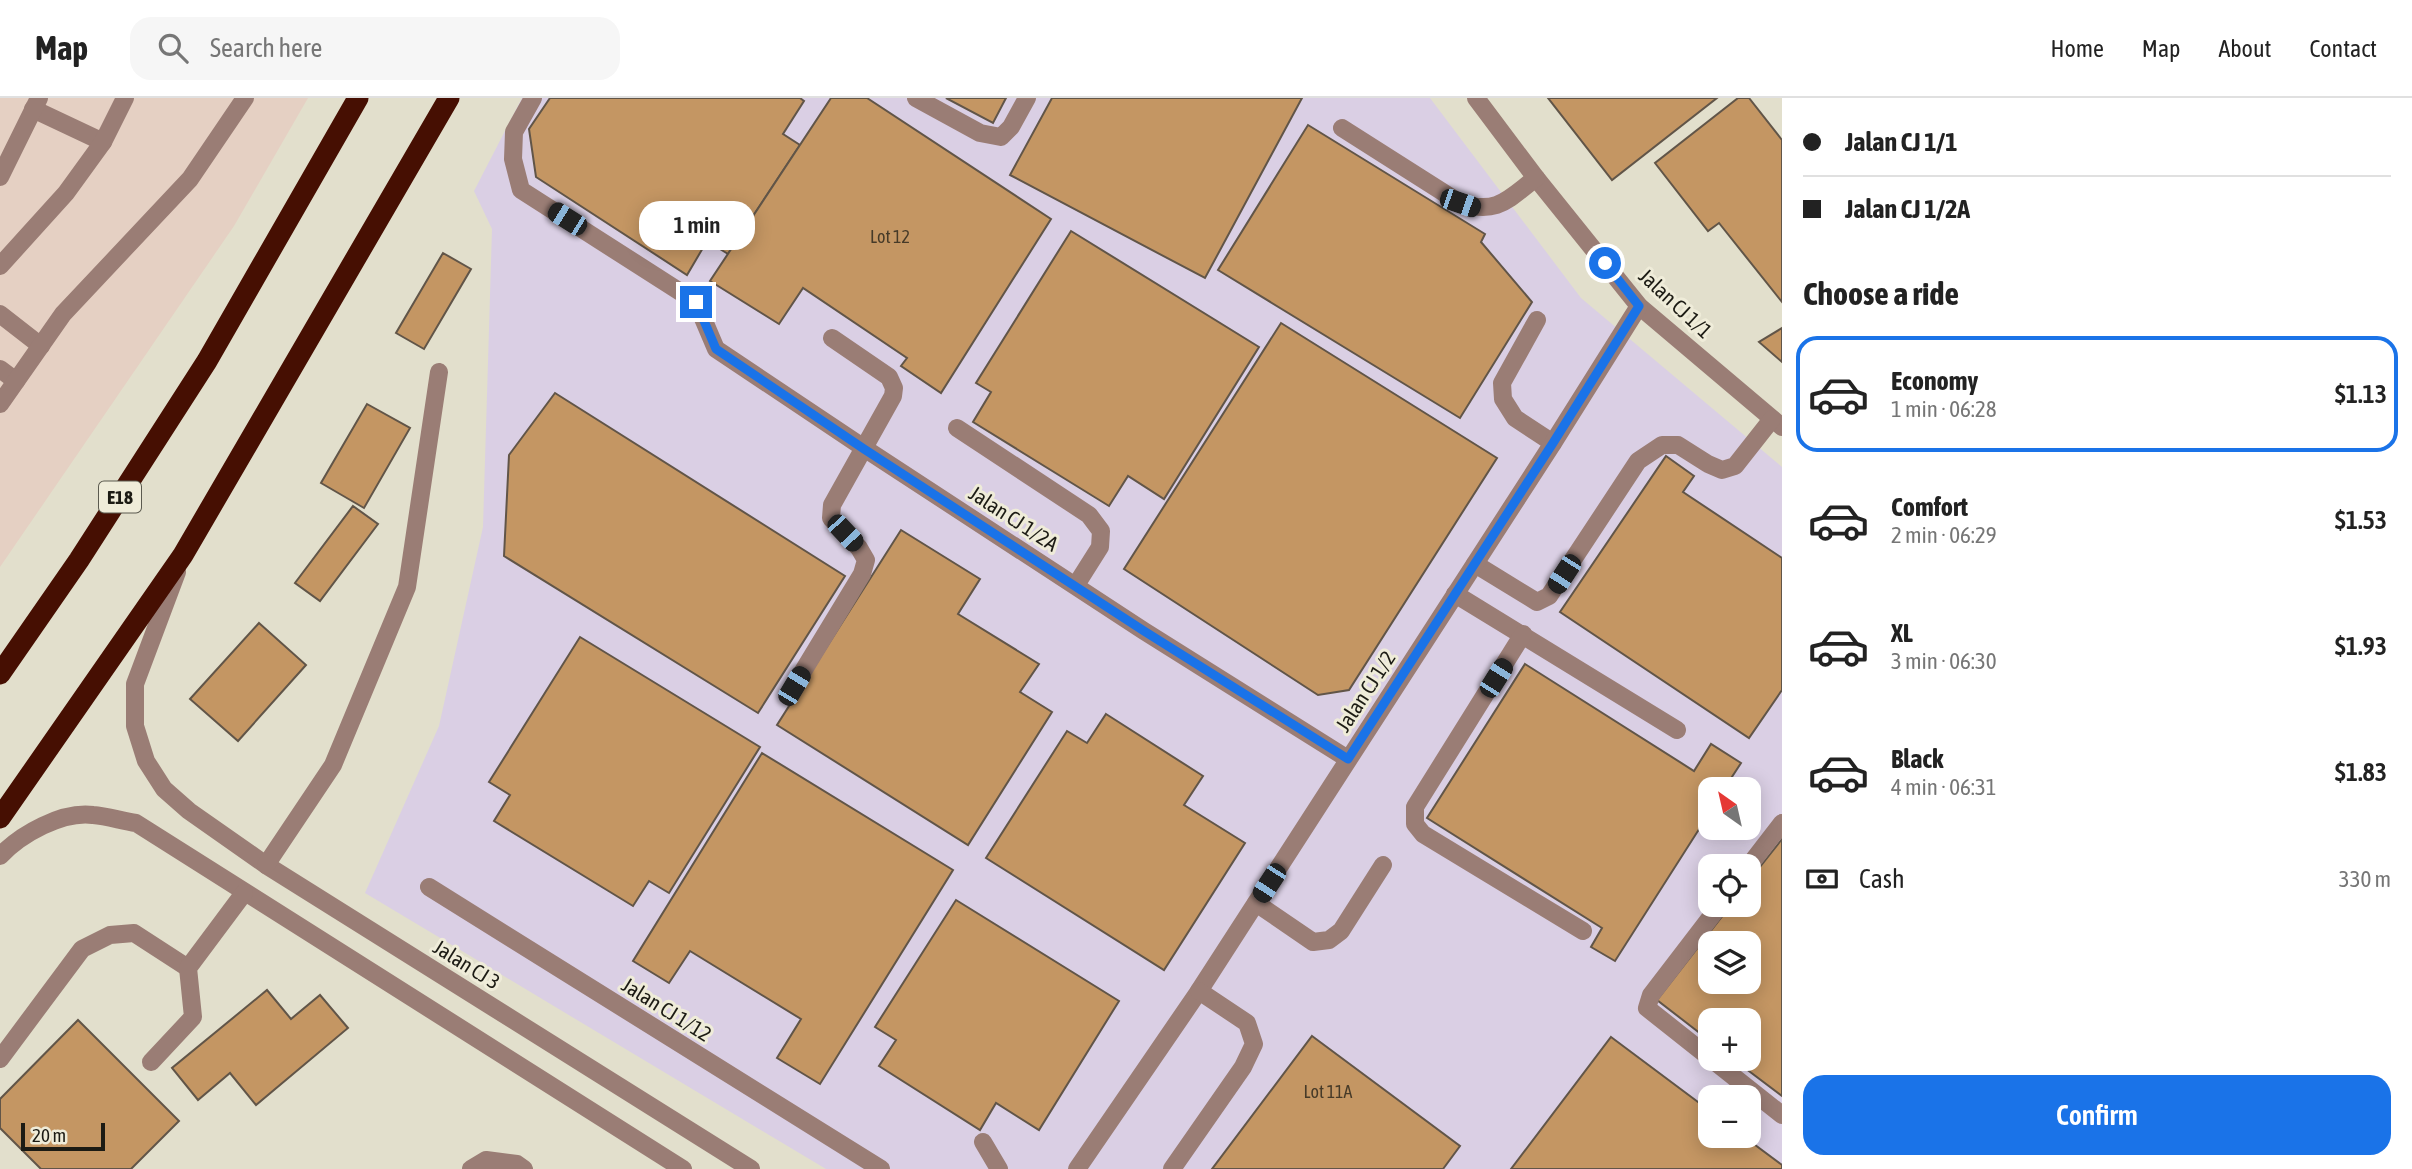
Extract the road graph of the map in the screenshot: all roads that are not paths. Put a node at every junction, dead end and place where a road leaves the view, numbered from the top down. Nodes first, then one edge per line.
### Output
1 (125, 98) edge
2 (245, 98) edge
3 (358, 98) edge
4 (449, 98) edge
5 (533, 98) edge
6 (916, 98) edge
7 (1027, 98) edge
8 (1476, 98) edge
9 (36, 103) edge
10 (1342, 128) dead end
11 (103, 142) junction
12 (0, 177) edge
13 (1536, 178) junction
14 (2, 260) edge
15 (1639, 306) junction
16 (0, 314) edge
17 (1537, 320) dead end
18 (832, 338) dead end
19 (41, 346) junction
20 (0, 369) edge
21 (439, 372) dead end
22 (16, 382) junction
23 (0, 404) edge
24 (1777, 423) edge
25 (957, 428) dead end
26 (1553, 443) junction
27 (864, 449) junction
28 (183, 555) junction
29 (1475, 564) junction
30 (1076, 585) junction
31 (1455, 594) junction
32 (1523, 634) junction
33 (0, 674) edge
34 (794, 686) dead end
35 (1677, 730) dead end
36 (1348, 759) junction
37 (0, 818) edge
38 (1782, 822) edge
39 (1758, 854) edge
40 (0, 856) edge
41 (266, 865) junction
42 (1383, 865) dead end
43 (429, 887) dead end
44 (244, 893) junction
45 (1256, 903) junction
46 (1711, 917) edge
47 (1583, 931) dead end
48 (188, 968) junction
49 (1199, 991) junction
50 (0, 1059) edge
51 (151, 1062) dead end
52 (1782, 1115) edge
53 (983, 1142) dead end
54 (478, 1164) edge
55 (524, 1169) edge
56 (683, 1169) edge
57 (751, 1169) edge
58 (881, 1169) edge
59 (999, 1169) edge
60 (1077, 1169) edge
61 (1172, 1169) edge

1 - 11 street
2 - 19 street
3 - 33 highway, E18
4 - 28 highway
5 - 27 street, Jalan CJ 1/2A
6 - 7 street
8 - 13 street, Jalan CJ 1/1
9 - 11 street
9 - 12 street
10 - 13 street
11 - 14 street
13 - 15 street, Jalan CJ 1/1
15 - 24 street, Jalan CJ 1/1
15 - 26 street, Jalan CJ 1/2
16 - 19 street
17 - 26 street
18 - 27 street
19 - 22 street
20 - 22 street
21 - 41 street
22 - 23 street
24 - 29 street
25 - 30 street
26 - 29 street, Jalan CJ 1/2
27 - 30 street, Jalan CJ 1/2A
27 - 34 street
28 - 37 highway
28 - 41 street, Jalan CJ 3
29 - 31 street, Jalan CJ 1/2
30 - 36 street, Jalan CJ 1/2A
31 - 32 street
31 - 36 street, Jalan CJ 1/2
32 - 35 street
32 - 47 street
36 - 45 street, Jalan CJ 1/2
38 - 39 street
40 - 44 street
41 - 57 street, Jalan CJ 3
42 - 45 street
43 - 58 street, Jalan CJ 1/12
44 - 48 street
44 - 56 street
45 - 49 street, Jalan CJ 1/2
46 - 52 street
48 - 50 street
48 - 51 street
49 - 60 street, Jalan CJ 1/2
49 - 61 street
53 - 59 street
54 - 55 street

